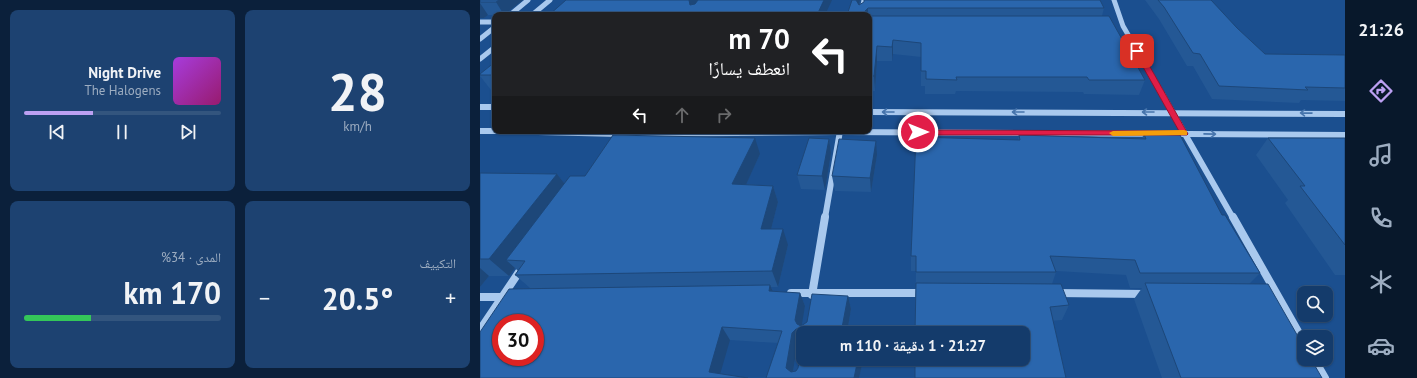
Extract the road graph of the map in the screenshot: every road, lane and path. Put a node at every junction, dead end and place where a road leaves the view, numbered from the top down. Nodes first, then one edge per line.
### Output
1 (528, 0) edge
2 (550, 0) edge
3 (864, 0) edge
4 (1114, 0) edge
5 (514, 12) edge
6 (536, 12) edge
7 (862, 12) edge
8 (480, 22) edge
9 (492, 22) edge
10 (1115, 26) edge
11 (1123, 26) junction
12 (492, 29) edge
13 (480, 39) edge
14 (492, 50) edge
15 (480, 60) edge
16 (480, 107) edge
17 (492, 107) edge
18 (872, 112) edge
19 (1172, 112) junction
20 (1345, 114) edge
21 (480, 131) edge
22 (492, 131) edge
23 (872, 132) edge
24 (588, 134) edge
25 (692, 134) edge
26 (840, 134) edge
27 (1184, 134) junction
28 (618, 135) edge
29 (1345, 135) edge
30 (528, 260) edge
31 (813, 292) junction
32 (782, 293) edge
33 (933, 293) edge
34 (1045, 293) edge
35 (1157, 294) edge
36 (480, 297) edge
37 (501, 297) junction
38 (524, 297) edge
39 (810, 306) edge
40 (480, 330) edge
41 (1297, 332) edge
42 (1318, 366) edge
43 (1325, 378) edge

1 - 5 street
2 - 6 street
3 - 7 street
4 - 11 street
8 - 9 street
10 - 11 street
11 - 19 street
12 - 13 street
14 - 15 street
16 - 17 street
19 -> 18 street
20 -> 19 street
19 - 27 street
21 - 22 street
23 - 27 street
24 - 28 street
25 - 28 street
26 - 31 street
27 -> 29 street
27 - 41 street
30 - 37 street
31 - 32 street
31 - 33 street
31 - 39 street
34 - 35 street
36 - 37 street
37 - 38 street
37 - 40 street
42 - 43 street

